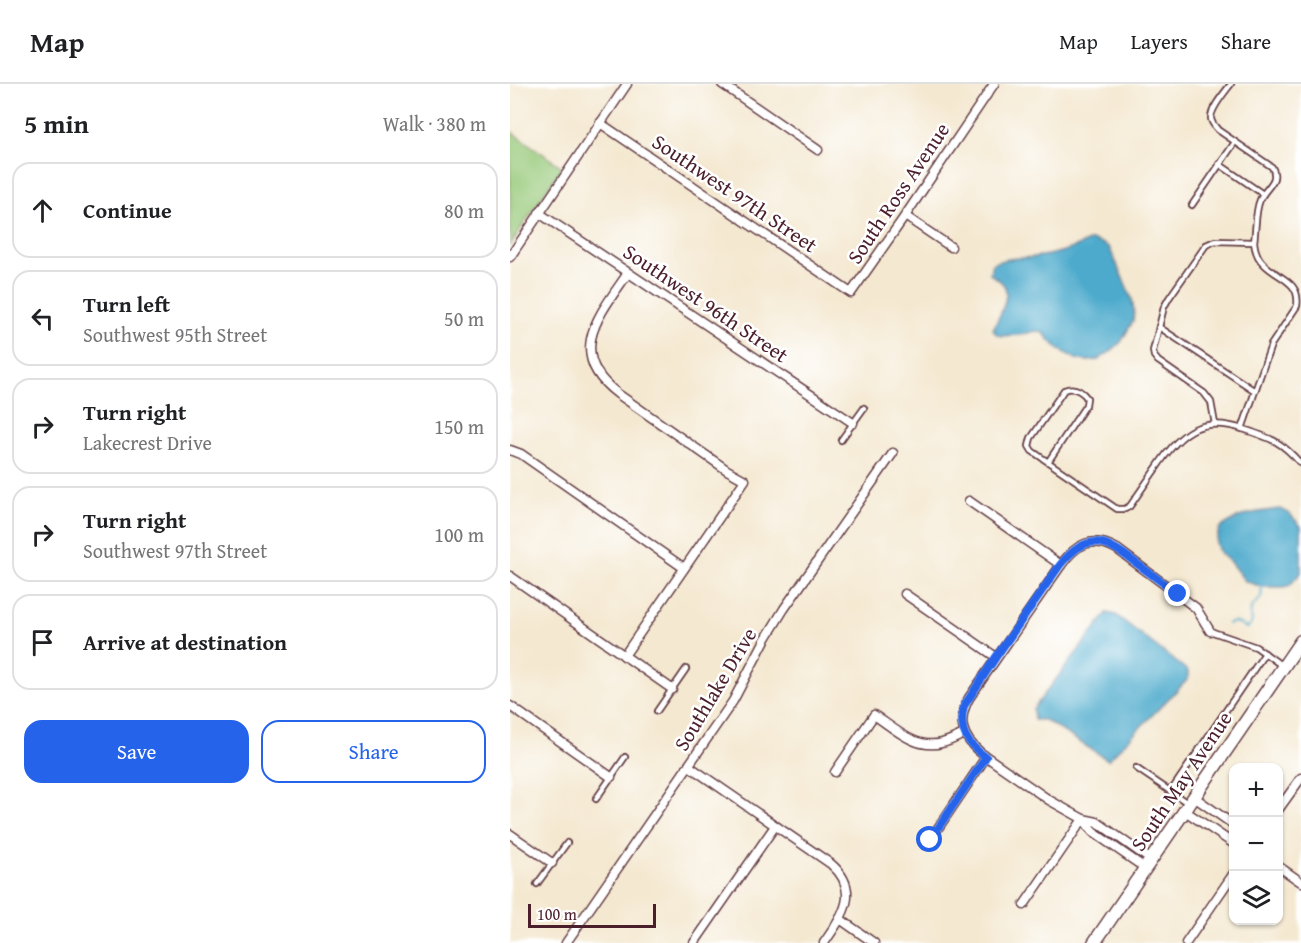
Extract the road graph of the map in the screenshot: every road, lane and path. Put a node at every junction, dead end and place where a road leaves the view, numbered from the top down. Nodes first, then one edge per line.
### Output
1 (627, 84) edge
2 (722, 84) edge
3 (994, 84) edge
4 (1231, 84) edge
5 (600, 123) junction
6 (1235, 142) junction
7 (818, 150) dead end
8 (1219, 164) junction
9 (1263, 194) junction
10 (1192, 205) dead end
11 (539, 213) junction
12 (905, 216) junction
13 (1254, 242) junction
14 (951, 247) dead end
15 (510, 256) edge
16 (628, 273) junction
17 (851, 293) joint
18 (1159, 327) junction
19 (1255, 391) junction
20 (864, 408) dead end
21 (853, 423) junction
22 (1215, 424) junction
23 (1242, 429) junction
24 (841, 440) dead end
25 (510, 450) edge
26 (893, 453) dead end
27 (1048, 462) junction
28 (1301, 464) edge
29 (969, 501) dead end
30 (1060, 565) junction
31 (684, 568) junction
32 (510, 576) edge
33 (905, 594) dead end
34 (1210, 631) joint
35 (1301, 641) edge
36 (1265, 653) junction
37 (624, 656) junction
38 (996, 657) junction
39 (1283, 667) junction
40 (686, 669) dead end
41 (672, 689) junction
42 (510, 706) edge
43 (657, 711) dead end
44 (964, 734) junction
45 (625, 757) dead end
46 (986, 757) junction
47 (689, 766) junction
48 (1136, 768) dead end
49 (835, 772) dead end
50 (611, 777) junction
51 (1301, 778) edge
52 (1171, 791) junction
53 (596, 799) dead end
54 (1283, 803) edge
55 (1189, 804) junction
56 (1083, 819) junction
57 (1229, 823) edge
58 (775, 826) junction
59 (1111, 832) junction
60 (510, 834) edge
61 (930, 840) dead end
62 (1105, 840) junction
63 (1229, 840) edge
64 (567, 843) dead end
65 (552, 863) junction
66 (1148, 864) junction
67 (1283, 869) edge
68 (1229, 879) edge
69 (1301, 882) edge
70 (537, 884) dead end
71 (1024, 905) dead end
72 (840, 920) junction
73 (566, 943) edge
74 (694, 943) edge
75 (824, 943) edge
76 (874, 943) edge
77 (1094, 943) edge
78 (1186, 943) edge

1 - 5 street
2 - 7 street
3 - 12 street, South Ross Avenue
4 - 6 lane
5 - 11 street
5 - 17 street, Southwest 97th Street
6 - 8 lane
6 - 9 lane
8 - 9 lane
8 - 10 lane
9 - 13 lane
11 - 15 street
11 - 16 street, Southwest 96th Street
12 - 14 street
12 - 17 street, South Ross Avenue
13 - 18 lane
13 - 19 lane
16 - 21 street, Southwest 96th Street
16 - 31 street
18 - 19 lane
18 - 22 lane
19 - 23 lane
20 - 21 lane
21 - 24 lane
22 - 23 lane
22 - 27 lane
23 - 28 lane
25 - 31 street
26 - 47 street, Southlake Drive
27 - 27 lane
29 - 30 street
30 - 34 street
30 - 38 street
31 - 37 street
32 - 37 street
33 - 38 street
34 - 36 lane
35 - 39 main road, South May Avenue
36 - 39 lane
36 - 52 lane
37 - 41 street
38 - 44 street
39 - 55 main road, South May Avenue
40 - 41 lane
41 - 43 lane
42 - 50 street
44 - 46 street
44 - 49 street
45 - 50 lane
46 - 56 street
46 - 61 street
47 - 58 street
47 - 73 street, Southlake Drive
48 - 52 lane
50 - 53 lane
51 - 54 street
52 - 55 lane
55 - 57 street
55 - 63 street
55 - 66 main road, South May Avenue
56 - 59 street
56 - 62 street
56 - 71 street
58 - 72 street
58 - 74 street
59 - 62 lane
59 - 66 street
60 - 65 street
62 - 66 street
64 - 65 lane
65 - 70 lane
66 - 77 main road, South May Avenue
67 - 69 street
68 - 78 street
72 - 75 street
72 - 76 street

